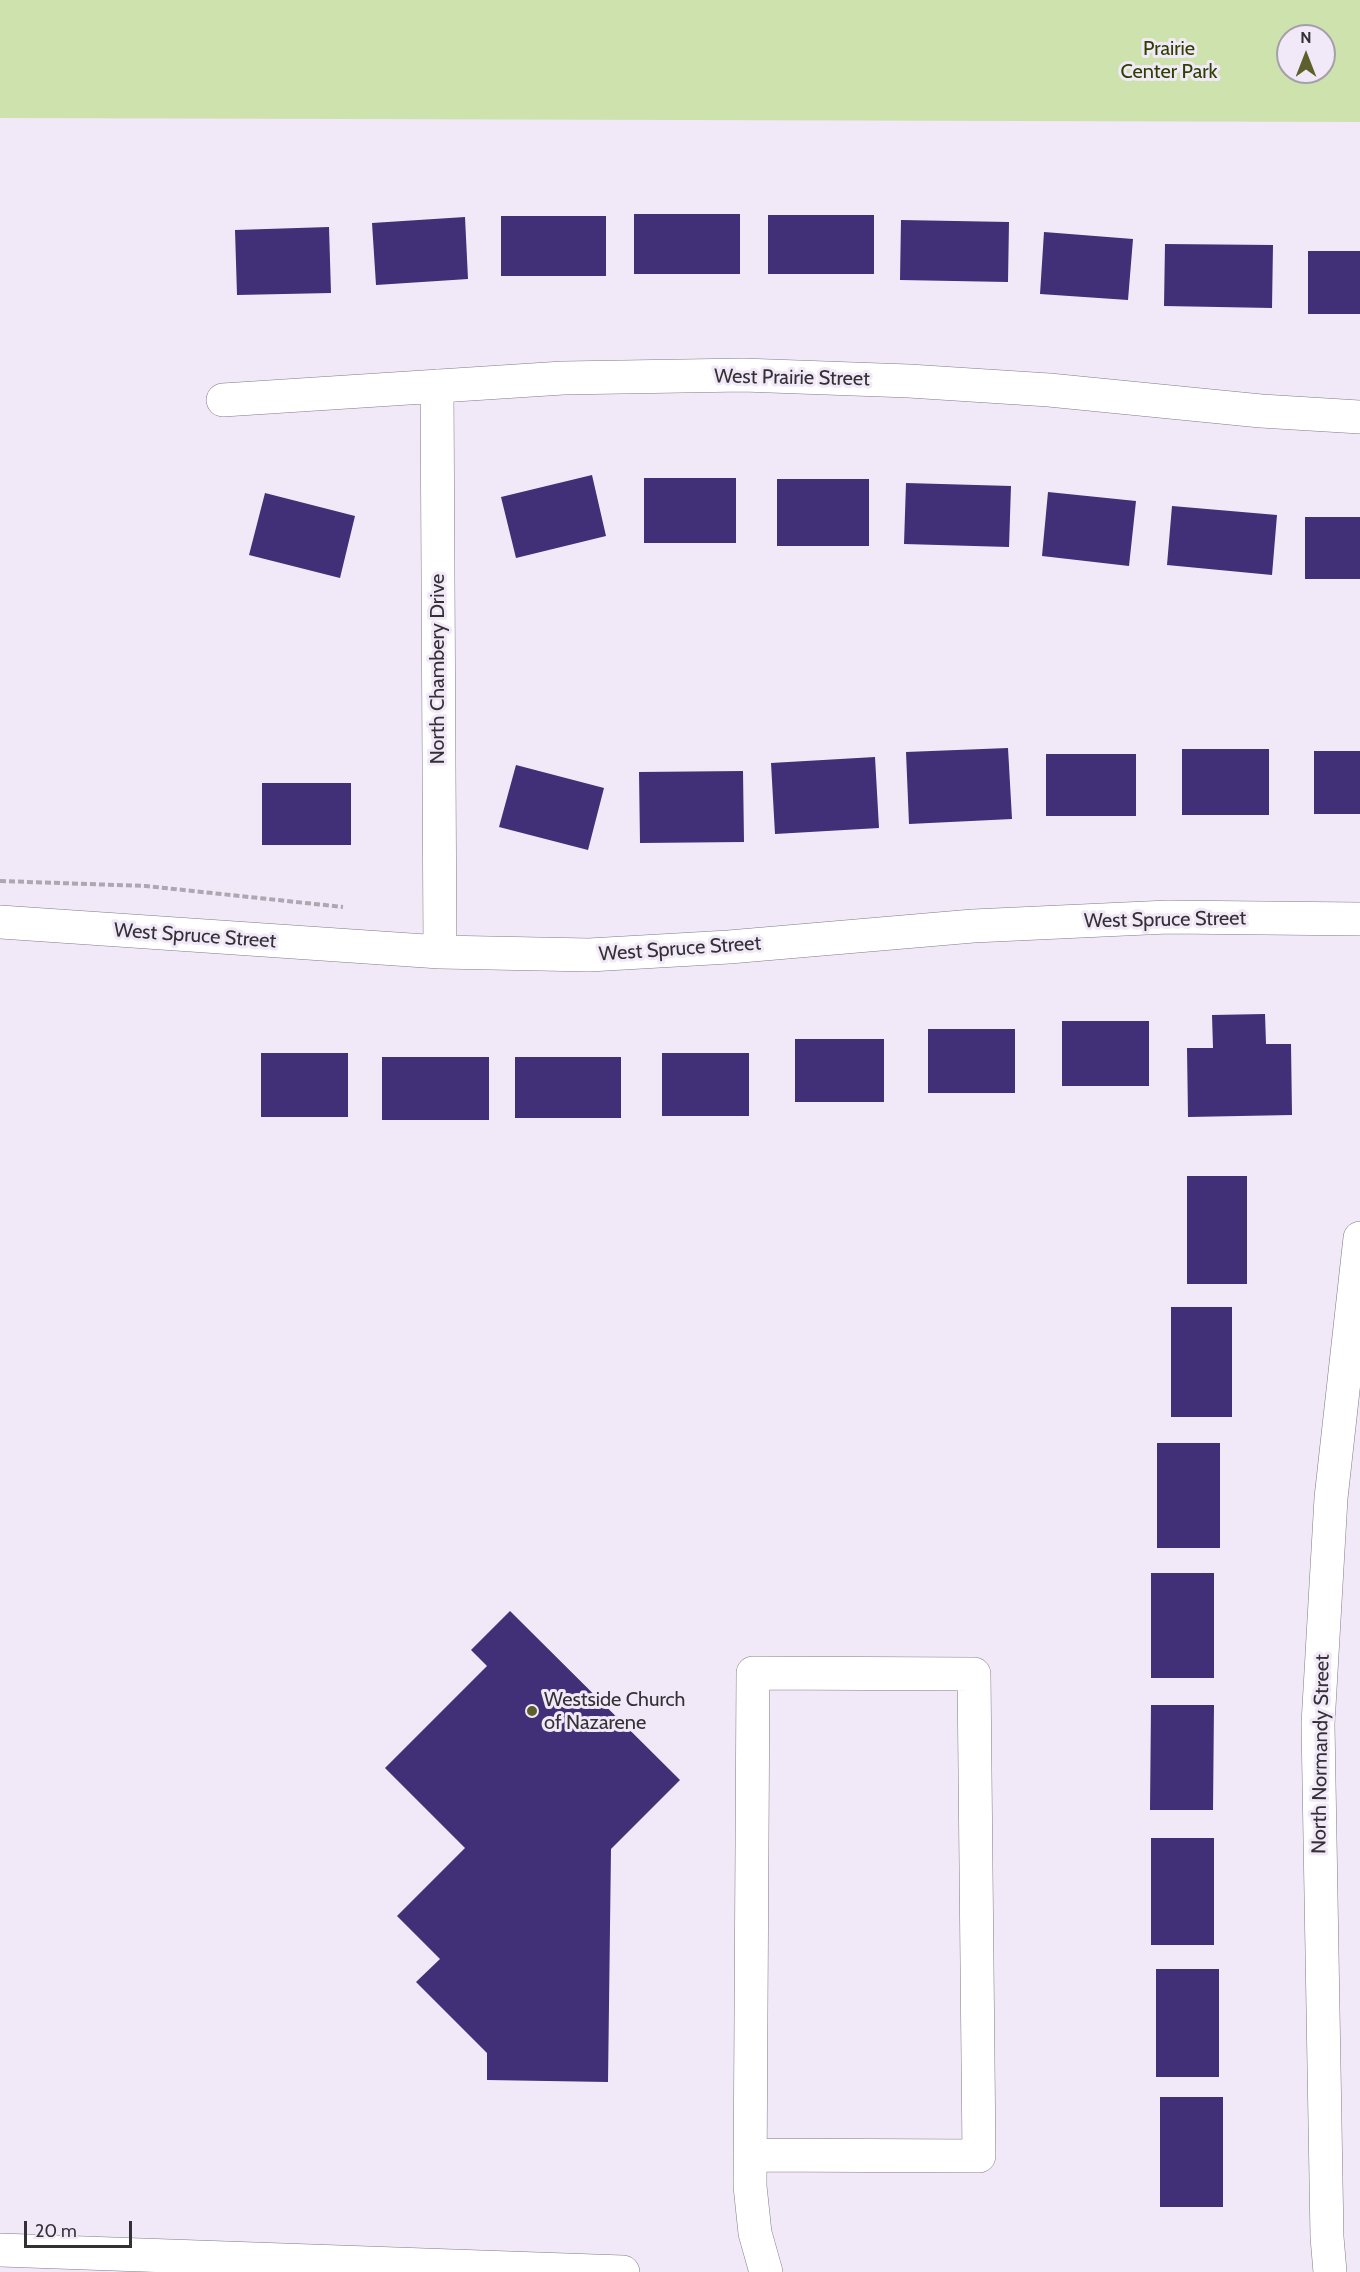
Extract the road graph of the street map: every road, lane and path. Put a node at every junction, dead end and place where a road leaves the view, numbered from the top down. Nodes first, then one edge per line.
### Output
1 (437, 386) junction
2 (223, 400) dead end
3 (1360, 417) edge
4 (0, 881) edge
5 (350, 908) dead end
6 (1360, 919) edge
7 (0, 922) edge
8 (440, 952) junction
9 (1360, 1238) edge
10 (750, 2155) junction
11 (0, 2250) edge
12 (233, 2265) edge
13 (623, 2272) edge
14 (766, 2272) edge
15 (1330, 2272) edge

1 - 2 street, West Prairie Street
1 - 3 street, West Prairie Street
1 - 8 street, North Chambery Drive
4 - 5 path
6 - 8 street, West Spruce Street
7 - 8 street, West Spruce Street
9 - 15 street, North Normandy Street
10 - 10 street
10 - 14 street
11 - 12 street
12 - 13 street

